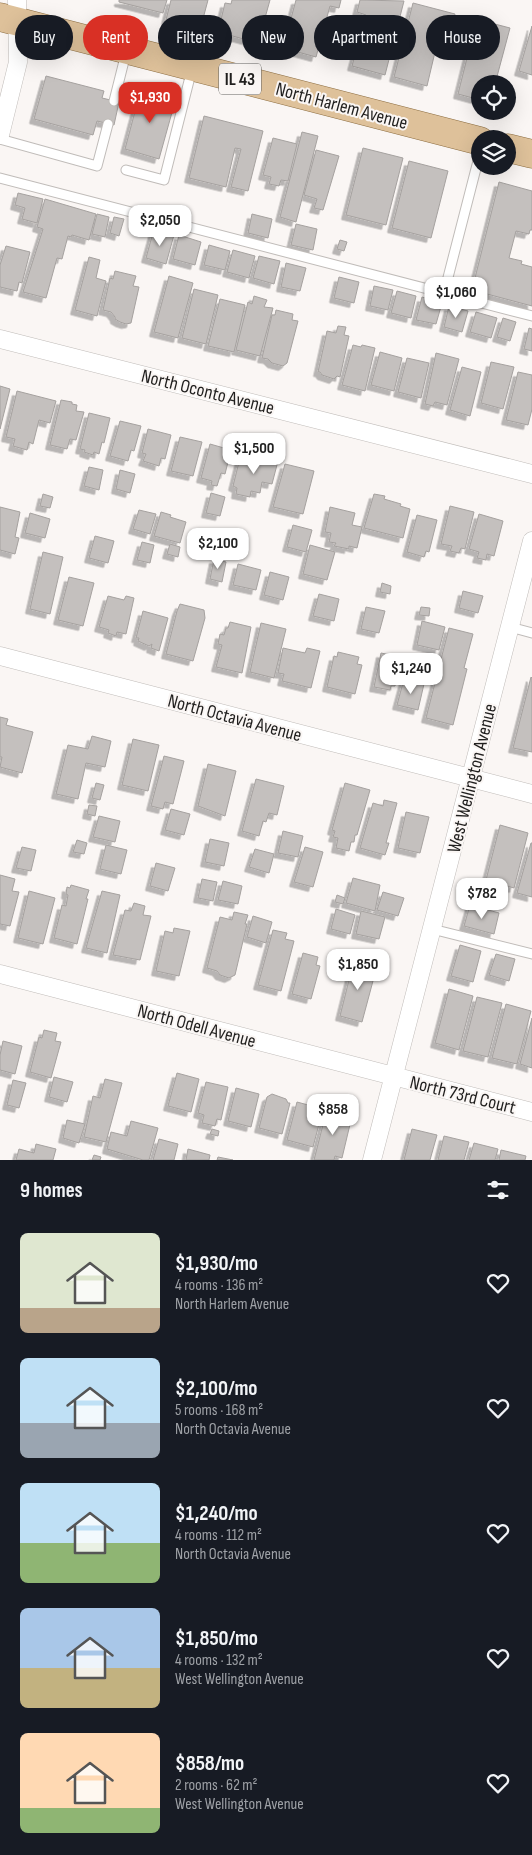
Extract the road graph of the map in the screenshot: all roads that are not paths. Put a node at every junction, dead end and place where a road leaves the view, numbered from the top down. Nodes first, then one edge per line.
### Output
1 (11, 13) edge
2 (83, 36) edge
3 (148, 55) edge
4 (124, 60) edge
5 (193, 66) junction
6 (114, 101) dead end
7 (108, 124) dead end
8 (0, 135) edge
9 (0, 139) edge
10 (471, 139) edge
11 (516, 150) edge
12 (532, 154) edge
13 (126, 170) dead end
14 (474, 175) edge
15 (0, 178) edge
16 (444, 293) junction
17 (532, 316) edge
18 (0, 339) edge
19 (532, 474) edge
20 (532, 541) edge
21 (510, 627) junction
22 (532, 633) edge
23 (0, 656) edge
24 (471, 778) junction
25 (532, 794) edge
26 (432, 929) junction
27 (532, 954) edge
28 (0, 974) edge
29 (394, 1076) junction
30 (532, 1112) edge
31 (372, 1160) edge

1 - 2 main road, North Harlem Avenue / IL 43
1 - 8 street
3 - 5 main road, North Harlem Avenue / IL 43
4 - 6 lane
5 - 10 main road, North Harlem Avenue / IL 43
5 - 13 lane
7 - 9 lane
11 - 12 main road
14 - 16 lane
15 - 16 lane
16 - 17 lane
18 - 19 street, North Oconto Avenue
20 - 21 street, West Wellington Avenue
21 - 22 lane
21 - 24 street, West Wellington Avenue
23 - 24 street, North Octavia Avenue
24 - 25 street, North Octavia Avenue
24 - 26 street, West Wellington Avenue
26 - 27 lane
26 - 29 street, West Wellington Avenue
28 - 29 street, North Odell Avenue
29 - 30 street, North 73rd Court
29 - 31 street, West Wellington Avenue

